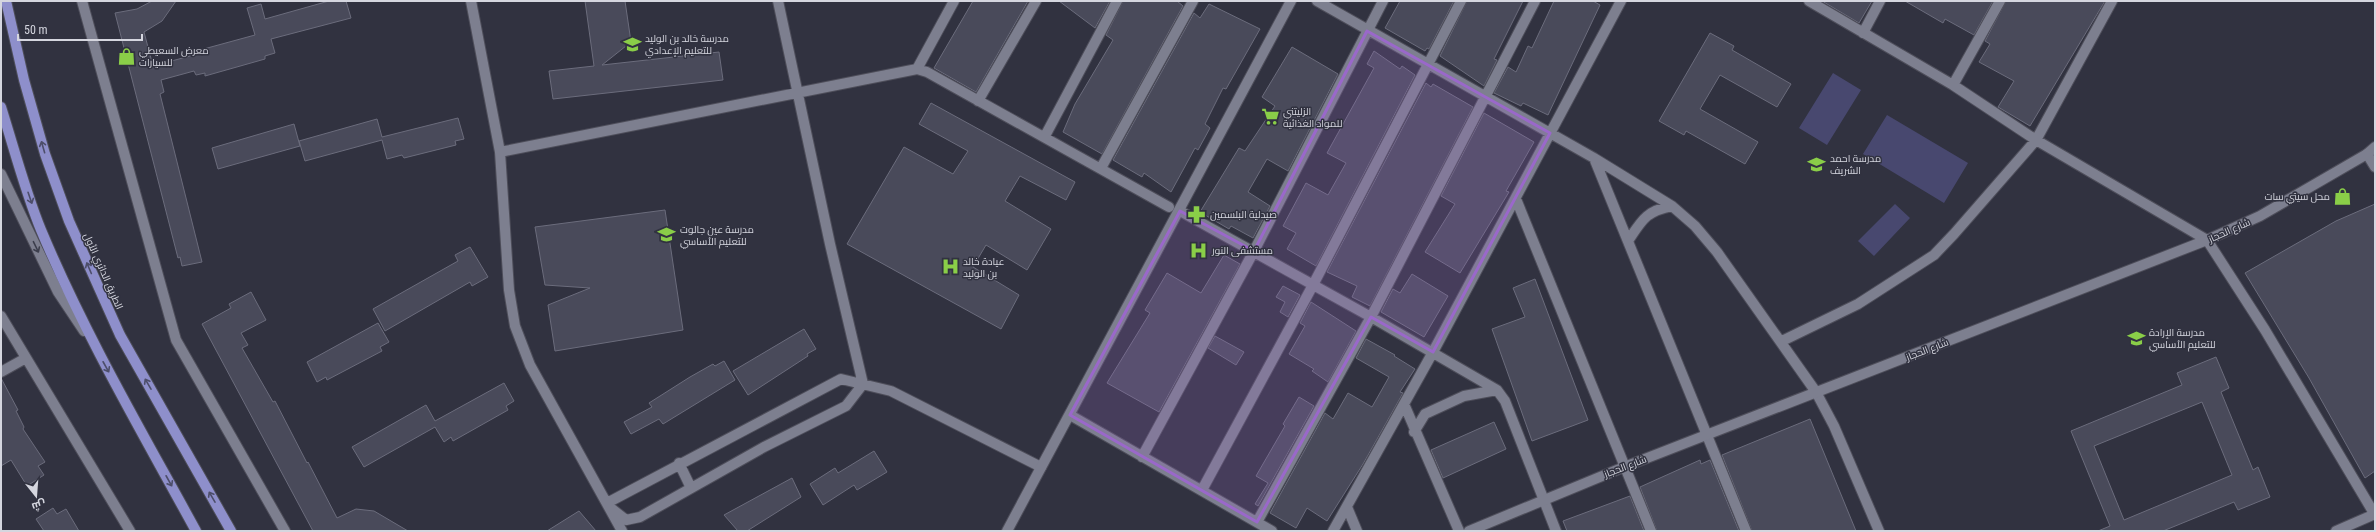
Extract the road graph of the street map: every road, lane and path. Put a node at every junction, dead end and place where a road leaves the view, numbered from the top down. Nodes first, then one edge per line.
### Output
1 (6, 1) edge
2 (82, 1) edge
3 (471, 1) edge
4 (778, 1) edge
5 (954, 1) edge
6 (1036, 1) edge
7 (1117, 1) edge
8 (1193, 1) edge
9 (1291, 1) edge
10 (1317, 1) edge
11 (1383, 1) edge
12 (1461, 1) edge
13 (1535, 1) edge
14 (1620, 1) edge
15 (1809, 1) edge
16 (1880, 1) edge
17 (2000, 1) edge
18 (2112, 1) edge
19 (1367, 31) junction
20 (1863, 33) junction
21 (1428, 64) junction
22 (918, 69) junction
23 (1953, 85) junction
24 (799, 94) junction
25 (1485, 95) junction
26 (978, 101) junction
27 (1, 107) edge
28 (1550, 133) junction
29 (1045, 136) junction
30 (2036, 140) junction
31 (2375, 147) edge
32 (500, 152) junction
33 (2367, 154) junction
34 (1594, 158) junction
35 (2375, 166) edge
36 (1101, 168) junction
37 (1, 174) edge
38 (1516, 198) junction
39 (1169, 206) dead end
40 (1672, 206) junction
41 (1180, 211) junction
42 (2207, 240) junction
43 (1628, 241) junction
44 (1254, 251) junction
45 (1313, 285) junction
46 (1, 316) edge
47 (1371, 317) junction
48 (5, 331) edge
49 (1782, 341) junction
50 (95, 347) junction
51 (1433, 352) junction
52 (26, 358) junction
53 (1, 372) edge
54 (863, 384) junction
55 (1497, 390) junction
56 (1816, 392) junction
57 (1404, 404) junction
58 (1070, 415) junction
59 (1414, 432) junction
60 (1707, 434) junction
61 (1142, 456) junction
62 (679, 464) junction
63 (1624, 466) junction
64 (1041, 468) junction
65 (691, 488) junction
66 (1202, 490) junction
67 (1542, 499) junction
68 (607, 503) junction
69 (1347, 507) junction
70 (2375, 514) edge
71 (1257, 522) junction
72 (130, 531) edge
73 (196, 531) edge
74 (231, 531) edge
75 (285, 531) edge
76 (622, 531) edge
77 (1007, 531) edge
78 (1272, 531) edge
79 (1333, 531) edge
80 (1357, 531) edge
81 (1459, 531) edge
82 (1469, 531) edge
83 (1556, 531) edge
84 (1651, 531) edge
85 (1746, 531) edge
86 (1880, 531) edge
87 (2336, 531) edge

74 -> 1 main road, الطريق الدائري الأول
2 - 75 street
3 - 32 street
4 - 24 street
5 - 22 street
6 - 26 street
7 - 29 street
8 - 36 street
9 - 41 street
10 - 19 street
11 - 19 street
12 - 21 street
13 - 25 street
14 - 28 street
15 - 20 street
16 - 20 street
17 - 23 street
18 - 30 street
19 - 21 street
19 - 44 street
20 - 23 street
21 - 25 street
21 - 45 street
22 - 24 street
22 - 26 street
23 - 30 street
24 - 32 street
24 - 54 street
25 - 28 street
25 - 47 street
26 - 29 street
27 -> 50 main road
28 - 34 street
28 - 38 street
29 - 36 street
30 - 42 street
30 - 49 street
31 - 33 street, شارع الحجاز
32 - 68 street
33 - 35 street
33 - 42 street, شارع الحجاز
34 - 40 street
34 - 43 street
36 - 39 street
37 -> 50 street
38 - 51 street
38 - 63 street
40 - 43 street
40 - 49 street
41 - 44 street
41 - 58 street
42 - 56 street, شارع الحجاز
42 - 70 street
43 - 60 street
44 - 45 street
44 - 61 street
45 - 47 street
45 - 66 street
46 - 48 street
47 - 51 street
47 - 71 street
48 - 52 street
49 - 56 street
50 -> 73 main road
51 - 55 street
51 - 57 street
52 - 53 street
52 - 72 street
54 - 62 street
54 - 64 street
54 - 65 street
55 - 59 street
55 - 67 street
56 - 60 street, شارع الحجاز
56 - 86 street
57 - 59 street
57 - 69 street
58 - 61 street
58 - 64 street
59 - 81 street
60 - 63 street, شارع الحجاز
60 - 85 street
61 - 66 street
62 - 65 street
62 - 68 street
63 - 67 street, شارع الحجاز
63 - 84 street
64 - 77 street
65 - 68 street
66 - 71 street
67 - 82 street, شارع الحجاز
67 - 83 street
68 - 76 street
69 - 79 street
69 - 80 street
70 - 87 street
71 - 78 street

